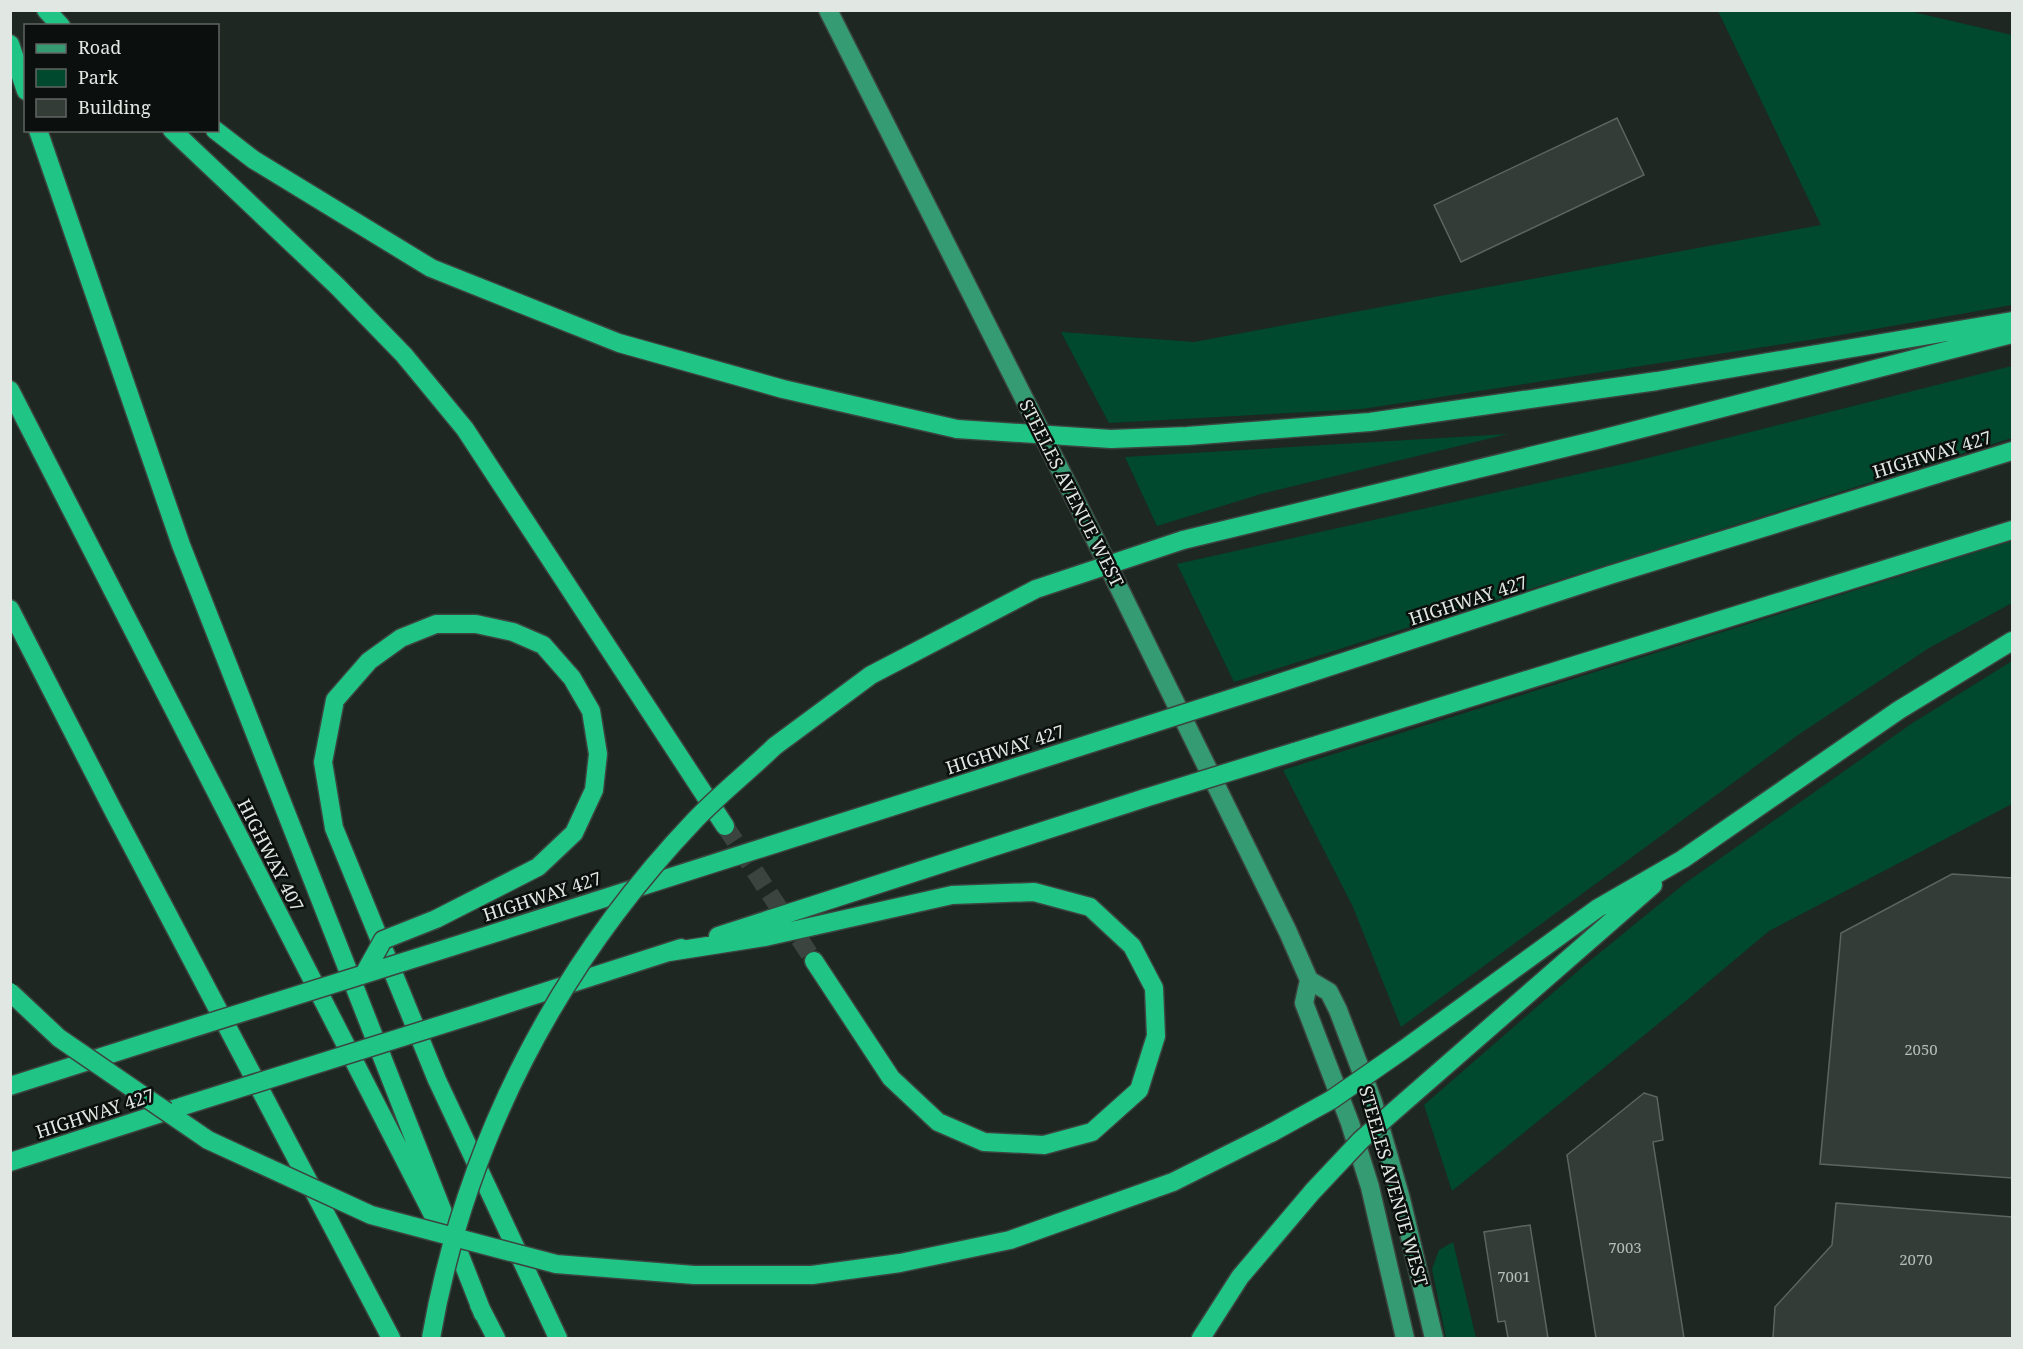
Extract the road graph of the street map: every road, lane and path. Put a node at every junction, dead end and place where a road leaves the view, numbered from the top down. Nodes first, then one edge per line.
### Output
1 (46, 10) edge
2 (828, 10) edge
3 (59, 24) edge
4 (10, 44) edge
5 (24, 85) edge
6 (39, 132) edge
7 (174, 132) edge
8 (218, 132) edge
9 (2013, 321) edge
10 (2013, 334) edge
11 (10, 390) edge
12 (2013, 452) edge
13 (2013, 530) edge
14 (10, 609) edge
15 (2013, 641) edge
16 (725, 826) tunnel mouth
17 (1683, 859) junction
18 (669, 951) junction
19 (814, 962) tunnel mouth
20 (364, 974) junction
21 (1309, 980) junction
22 (10, 992) edge
23 (10, 1086) edge
24 (10, 1162) edge
25 (483, 1314) junction
26 (391, 1338) edge
27 (431, 1338) edge
28 (496, 1338) edge
29 (558, 1338) edge
30 (1201, 1338) edge
31 (1405, 1338) edge
32 (1434, 1338) edge

1 - 3 highway
2 - 21 main road, STEELES AVENUE WEST
4 - 5 highway
6 - 25 highway
7 - 16 highway
8 - 9 highway, bridge
10 - 27 highway, bridge
11 - 25 highway, HIGHWAY 407
12 - 20 highway, HIGHWAY 427, bridge
13 - 18 highway, HIGHWAY 427, bridge
14 - 26 highway
15 - 17 highway
17 - 22 highway, bridge
17 - 30 highway, bridge
18 - 19 highway
18 - 24 highway, HIGHWAY 427, bridge
20 - 23 highway, HIGHWAY 427, bridge
20 - 29 highway, bridge
21 - 31 main road, STEELES AVENUE WEST
21 - 32 main road, STEELES AVENUE WEST
25 - 28 highway, HIGHWAY 407

